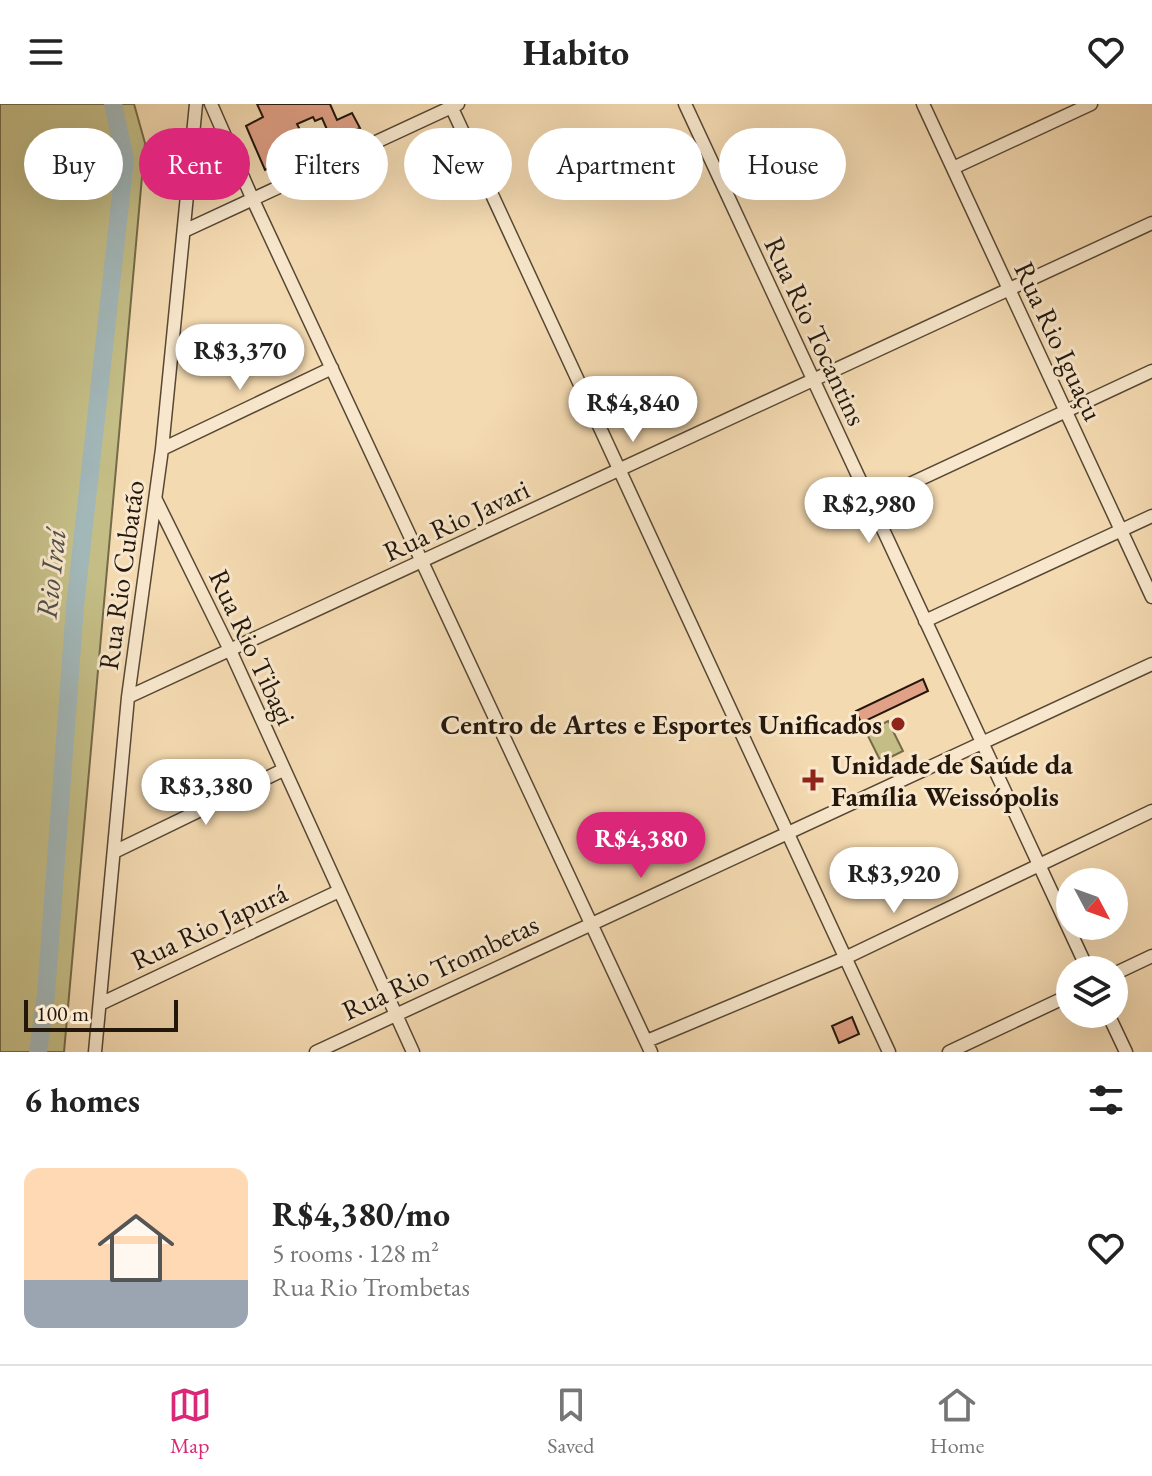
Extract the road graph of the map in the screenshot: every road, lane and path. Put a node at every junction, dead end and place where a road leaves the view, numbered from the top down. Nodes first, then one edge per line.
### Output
1 (196, 104) edge
2 (211, 104) edge
3 (685, 104) edge
4 (923, 104) edge
5 (1091, 104) edge
6 (453, 105) edge
7 (953, 168) junction
8 (253, 200) junction
9 (1152, 223) edge
10 (184, 231) junction
11 (1010, 290) junction
12 (332, 368) junction
13 (1152, 371) edge
14 (813, 380) junction
15 (1065, 411) junction
16 (162, 449) junction
17 (619, 470) junction
18 (155, 499) junction
19 (869, 503) junction
20 (155, 514) junction
21 (1152, 516) edge
22 (169, 524) junction
23 (1121, 531) junction
24 (422, 562) junction
25 (1152, 597) edge
26 (925, 621) junction
27 (230, 650) junction
28 (1152, 664) edge
29 (128, 697) junction
30 (983, 743) junction
31 (283, 770) junction
32 (1152, 811) edge
33 (788, 832) junction
34 (114, 852) junction
35 (1039, 866) junction
36 (339, 891) junction
37 (591, 924) junction
38 (1081, 956) edge
39 (1152, 956) edge
40 (845, 958) junction
41 (1128, 967) edge
42 (1056, 1002) edge
43 (100, 1004) junction
44 (395, 1014) junction
45 (1115, 1028) edge
46 (649, 1047) edge
47 (95, 1052) edge
48 (316, 1052) edge
49 (413, 1052) edge
50 (889, 1052) edge
51 (949, 1052) edge
52 (1126, 1052) edge

1 - 10 street, Rua Rio Cubatão
2 - 8 street
3 - 14 street, Rua Rio Tocantins
4 - 7 street, Rua Rio Iguaçu
5 - 7 street
6 - 8 street
6 - 17 street
7 - 11 street, Rua Rio Iguaçu
8 - 10 street
8 - 12 street
9 - 11 street, Rua Rio Javari
10 - 16 street, Rua Rio Cubatão
11 - 14 street, Rua Rio Javari
11 - 15 street, Rua Rio Iguaçu
12 - 16 street
12 - 24 street
13 - 15 street
14 - 17 street, Rua Rio Javari
14 - 19 street, Rua Rio Tocantins
15 - 19 street
15 - 23 street, Rua Rio Iguaçu
16 - 18 street, Rua Rio Cubatão
17 - 24 street, Rua Rio Javari
17 - 33 street
18 - 20 street, Rua Rio Cubatão
18 - 22 street, Rua Rio Tibagi
19 - 26 street, Rua Rio Tocantins
20 - 22 street, Rua Rio Tibagi
20 - 29 street, Rua Rio Cubatão
21 - 23 street
22 - 27 street, Rua Rio Tibagi
23 - 25 street, Rua Rio Iguaçu
23 - 26 street
24 - 27 street, Rua Rio Javari
24 - 37 street
26 - 30 street, Rua Rio Tocantins
27 - 29 street, Rua Rio Javari
27 - 31 street, Rua Rio Tibagi
28 - 30 street, Rua Rio Trombetas
29 - 34 street, Rua Rio Cubatão
30 - 33 street, Rua Rio Trombetas
30 - 35 street, Rua Rio Tocantins
31 - 34 street
31 - 36 street, Rua Rio Tibagi
32 - 35 street
33 - 37 street, Rua Rio Trombetas
33 - 40 street
34 - 43 street, Rua Rio Cubatão
35 - 38 street, Rua Rio Tocantins
35 - 40 street
36 - 43 street, Rua Rio Japurá
36 - 44 street, Rua Rio Tibagi
37 - 44 street, Rua Rio Trombetas
37 - 46 street
39 - 41 street
40 - 46 street
40 - 50 street
42 - 51 street
43 - 47 street, Rua Rio Cubatão
44 - 48 street, Rua Rio Trombetas
44 - 49 street, Rua Rio Tibagi
45 - 52 street

